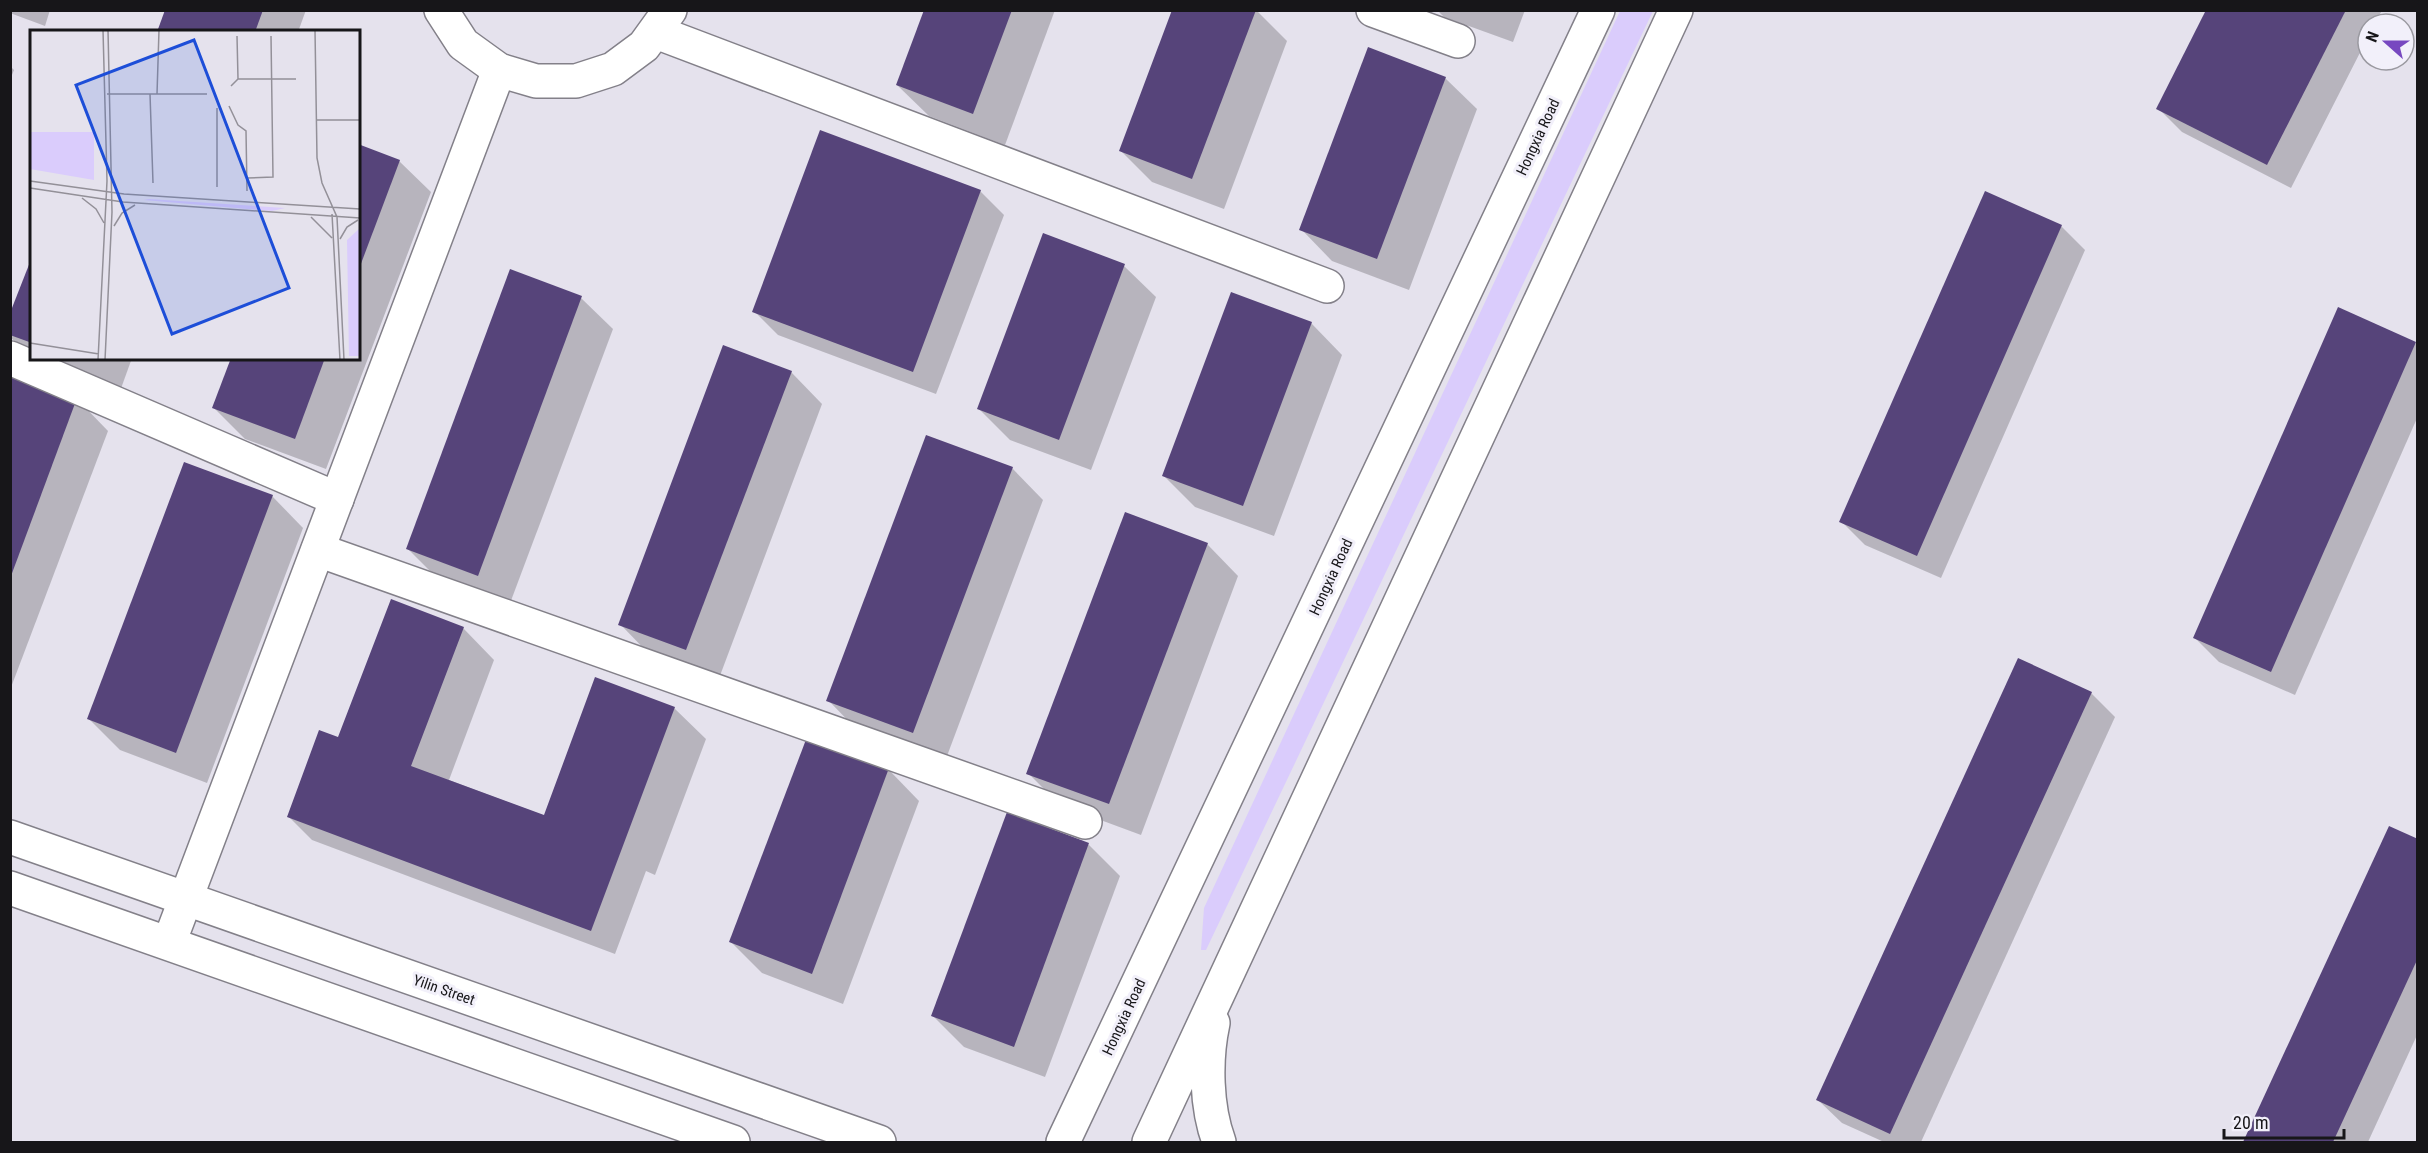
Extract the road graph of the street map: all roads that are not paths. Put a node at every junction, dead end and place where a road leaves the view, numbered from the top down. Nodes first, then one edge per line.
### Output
1 (441, 10) edge
2 (1373, 10) edge
3 (1598, 10) edge
4 (1676, 10) edge
5 (663, 21) edge
6 (1458, 41) dead end
7 (499, 70) junction
8 (1327, 286) dead end
9 (10, 358) edge
10 (337, 499) junction
11 (318, 550) junction
12 (1085, 822) dead end
13 (10, 837) edge
14 (10, 888) edge
15 (186, 899) junction
16 (169, 944) junction
17 (1218, 993) junction
18 (734, 1143) edge
19 (879, 1143) edge
20 (1063, 1143) edge
21 (1149, 1143) edge
22 (1219, 1143) edge

1 - 7 street
2 - 6 street
3 - 20 street, Hongxia Road
4 - 17 street
5 - 7 street
5 - 8 street
7 - 10 street
9 - 10 street
10 - 11 street
11 - 12 street
11 - 15 street
13 - 15 street, Yilin Street
14 - 16 street
15 - 16 street
15 - 19 street, Yilin Street
16 - 18 street
17 - 21 street
17 - 22 street

